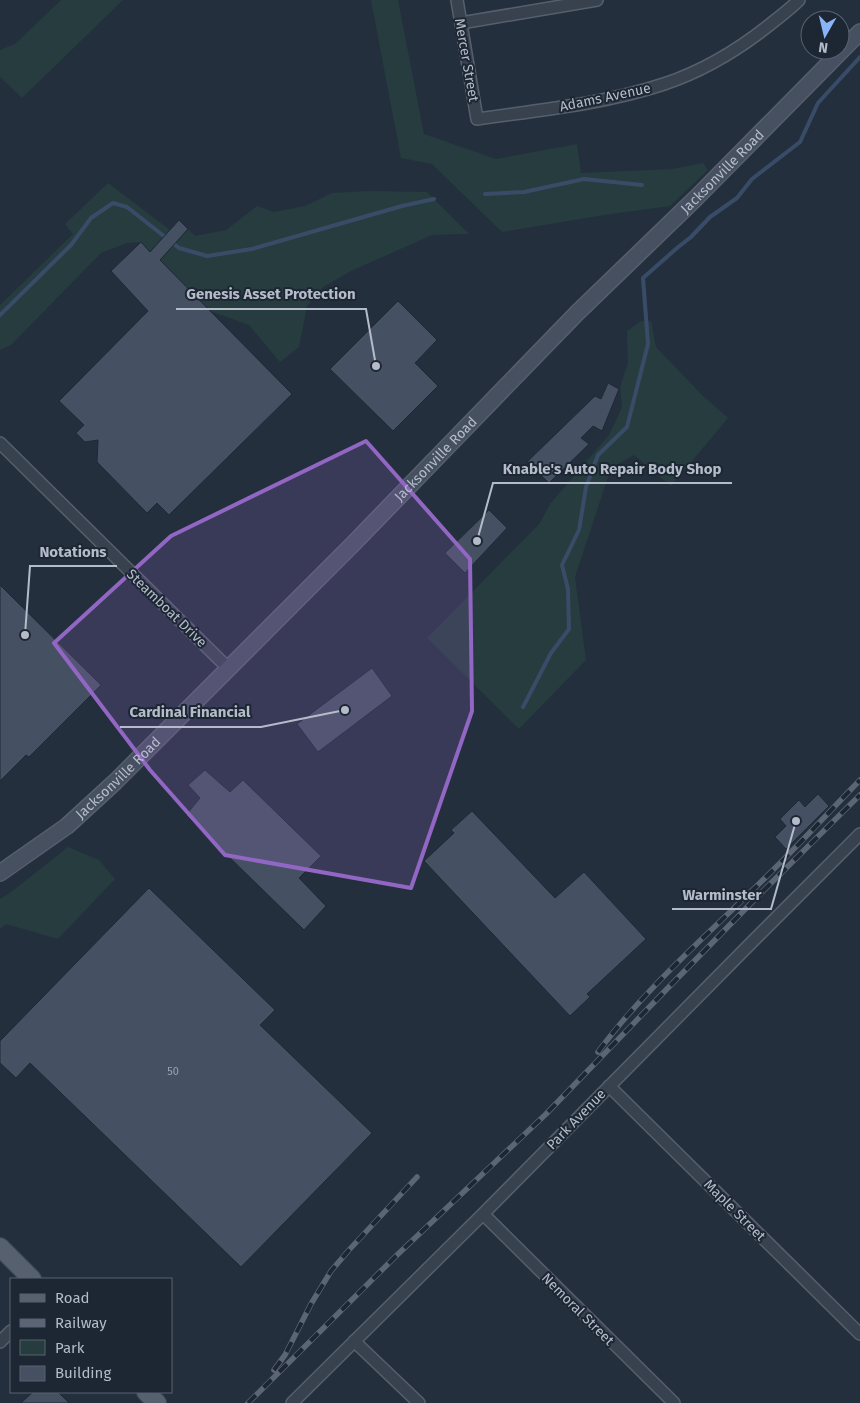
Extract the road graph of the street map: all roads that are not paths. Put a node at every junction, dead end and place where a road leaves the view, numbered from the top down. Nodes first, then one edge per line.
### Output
1 (457, 0) edge
2 (598, 0) edge
3 (799, 0) edge
4 (461, 23) junction
5 (860, 32) edge
6 (477, 119) joint
7 (0, 443) edge
8 (228, 668) junction
9 (860, 834) edge
10 (0, 873) edge
11 (609, 1086) junction
12 (483, 1214) junction
13 (0, 1247) edge
14 (31, 1278) edge
15 (10, 1332) edge
16 (860, 1334) edge
17 (354, 1341) junction
18 (0, 1342) edge
19 (147, 1393) edge
20 (157, 1403) edge
21 (292, 1403) edge
22 (419, 1403) edge
23 (674, 1403) edge

1 - 4 street, Mercer Street
2 - 4 street
3 - 6 street, Adams Avenue
4 - 6 street, Mercer Street
5 - 8 main road, Jacksonville Road
7 - 8 street, Steamboat Drive
8 - 10 main road, Jacksonville Road
9 - 11 street, Park Avenue
11 - 12 street, Park Avenue
11 - 16 street, Maple Street
12 - 17 street, Park Avenue
12 - 23 street, Nemoral Street
13 - 14 main road
15 - 18 street
17 - 21 street, Park Avenue
17 - 22 street
19 - 20 main road

